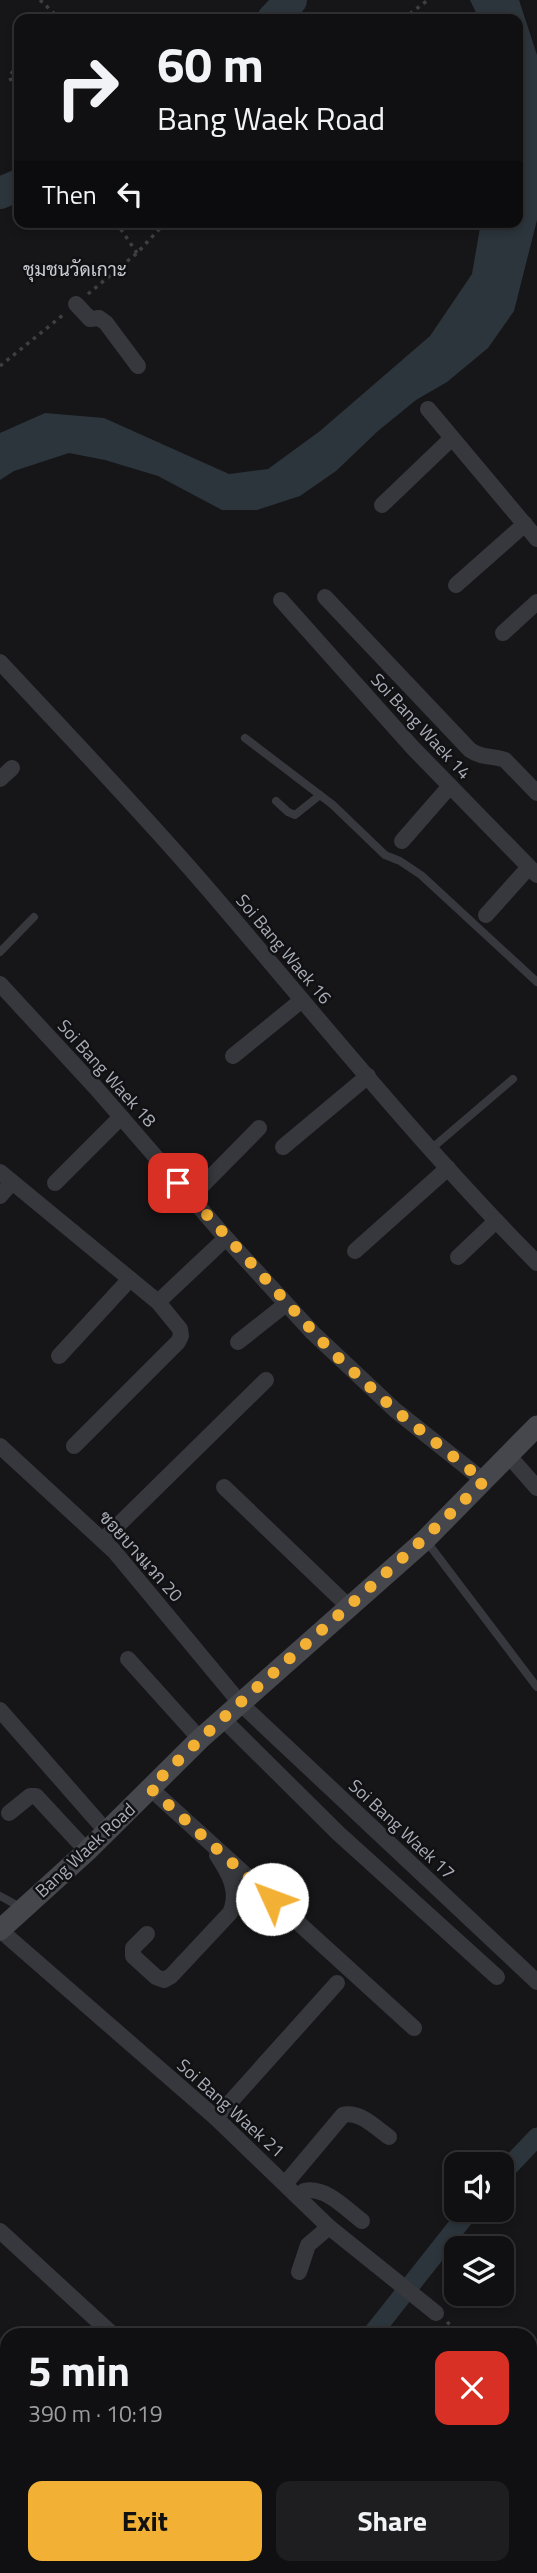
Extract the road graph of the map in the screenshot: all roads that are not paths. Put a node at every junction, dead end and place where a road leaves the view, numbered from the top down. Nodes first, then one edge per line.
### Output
1 (76, 304) dead end
2 (138, 366) dead end
3 (428, 409) dead end
4 (452, 438) junction
5 (382, 505) dead end
6 (525, 524) junction
7 (537, 538) edge
8 (456, 585) dead end
9 (325, 597) dead end
10 (281, 600) dead end
11 (537, 602) edge
12 (503, 633) dead end
13 (0, 662) edge
14 (245, 738) dead end
15 (450, 786) junction
16 (537, 793) edge
17 (320, 794) junction
18 (276, 801) dead end
19 (402, 841) dead end
20 (533, 871) edge
21 (486, 915) dead end
22 (34, 917) dead end
23 (0, 952) edge
24 (537, 982) edge
25 (0, 984) edge
26 (302, 1000) junction
27 (233, 1056) dead end
28 (368, 1076) junction
29 (513, 1079) dead end
30 (121, 1117) junction
31 (259, 1128) dead end
32 (283, 1147) dead end
33 (431, 1149) junction
34 (448, 1168) junction
35 (6, 1177) edge
36 (55, 1183) dead end
37 (0, 1196) edge
38 (191, 1197) junction
39 (496, 1221) junction
40 (226, 1238) junction
41 (355, 1251) dead end
42 (458, 1257) dead end
43 (537, 1263) edge
44 (130, 1279) junction
45 (158, 1302) junction
46 (286, 1304) junction
47 (238, 1342) dead end
48 (59, 1356) dead end
49 (266, 1380) dead end
50 (537, 1426) edge
51 (0, 1446) edge
52 (74, 1446) dead end
53 (509, 1456) junction
54 (484, 1481) junction
55 (225, 1487) dead end
56 (537, 1488) edge
57 (425, 1540) junction
58 (103, 1541) junction
59 (348, 1606) junction
60 (128, 1659) dead end
61 (537, 1687) edge
62 (241, 1704) junction
63 (0, 1710) edge
64 (223, 1719) junction
65 (200, 1739) junction
66 (150, 1788) junction
67 (9, 1813) dead end
68 (106, 1831) junction
69 (210, 1844) junction
70 (87, 1851) junction
71 (0, 1896) edge
72 (22, 1908) junction
73 (0, 1930) edge
74 (147, 1934) dead end
75 (497, 1977) dead end
76 (537, 1982) edge
77 (337, 1983) dead end
78 (414, 2028) dead end
79 (216, 2118) junction
80 (389, 2137) dead end
81 (285, 2184) junction
82 (299, 2198) junction
83 (362, 2221) dead end
84 (329, 2227) junction
85 (0, 2231) edge
86 (299, 2272) dead end
87 (436, 2313) dead end
88 (105, 2328) edge

1 - 2 street
3 - 4 street
4 - 5 street
4 - 6 street
6 - 7 street
6 - 8 street
9 - 16 street
10 - 15 street, Soi Bang Waek 14
11 - 12 street
13 - 26 street, Soi Bang Waek 16
14 - 17 lane
15 - 19 street
15 - 20 street, Soi Bang Waek 14
17 - 18 lane
17 - 24 lane
20 - 21 street
22 - 23 lane
25 - 30 street, Soi Bang Waek 18
26 - 27 street
26 - 28 street, Soi Bang Waek 16
28 - 32 street
28 - 33 street, Soi Bang Waek 16
29 - 33 lane
30 - 36 street
30 - 38 street, Soi Bang Waek 18
31 - 38 street
33 - 34 street, Soi Bang Waek 16
34 - 39 street, Soi Bang Waek 16
34 - 41 street
35 - 37 street
35 - 44 street
38 - 40 street, Soi Bang Waek 18
39 - 42 street
39 - 43 street, Soi Bang Waek 16
40 - 45 street
40 - 46 street, Soi Bang Waek 18
44 - 45 street
44 - 48 street
45 - 52 street
46 - 47 street
46 - 54 street, Soi Bang Waek 18
49 - 58 street
50 - 53 main road, Bang Waek Road
51 - 58 street, ซอยบางแวก 20
53 - 54 main road, Bang Waek Road
53 - 56 street
54 - 57 main road, Bang Waek Road
55 - 59 street
57 - 59 main road, Bang Waek Road
57 - 61 lane
58 - 62 street, ซอยบางแวก 20
59 - 62 main road, Bang Waek Road
60 - 65 street
62 - 64 main road, Bang Waek Road
62 - 76 street, Soi Bang Waek 17
63 - 68 street
64 - 65 main road, Bang Waek Road
64 - 75 street
65 - 66 main road, Bang Waek Road
66 - 68 main road, Bang Waek Road
66 - 69 street
67 - 70 street
68 - 70 main road, Bang Waek Road
69 - 74 street
69 - 78 street
70 - 72 main road, Bang Waek Road
71 - 72 lane
72 - 73 main road, Bang Waek Road
73 - 79 street, Soi Bang Waek 21
77 - 79 street
79 - 81 street, Soi Bang Waek 21
80 - 81 street
81 - 82 street, Soi Bang Waek 21
82 - 83 street
82 - 84 street, Soi Bang Waek 21
84 - 86 street
84 - 87 street, Soi Bang Waek 21
85 - 88 street

